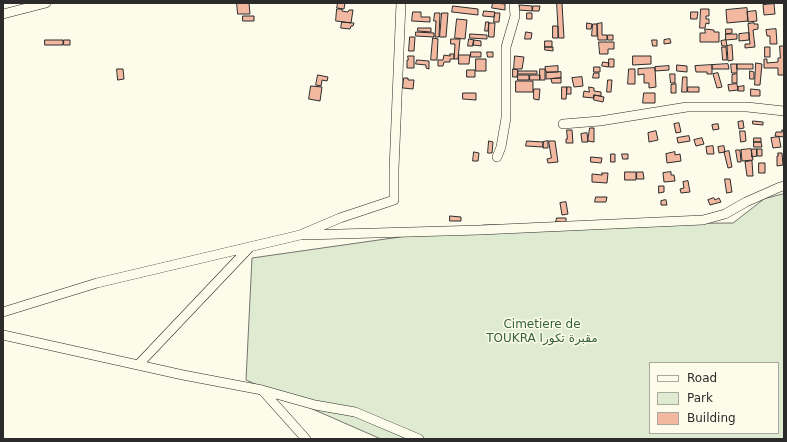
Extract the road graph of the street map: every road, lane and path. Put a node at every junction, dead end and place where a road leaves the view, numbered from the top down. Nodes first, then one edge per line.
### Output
1 (46, 3) edge
2 (401, 3) edge
3 (514, 3) edge
4 (3, 14) edge
5 (784, 111) edge
6 (562, 124) dead end
7 (497, 157) dead end
8 (784, 186) edge
9 (300, 235) junction
10 (250, 247) junction
11 (3, 312) edge
12 (3, 336) edge
13 (138, 365) junction
14 (262, 390) junction
15 (306, 439) edge
16 (419, 439) edge

1 - 4 street
2 - 9 street
3 - 7 street
5 - 6 street
8 - 9 street
9 - 10 street
10 - 11 street
10 - 13 street
12 - 13 street
13 - 14 street
14 - 15 street
14 - 16 street

